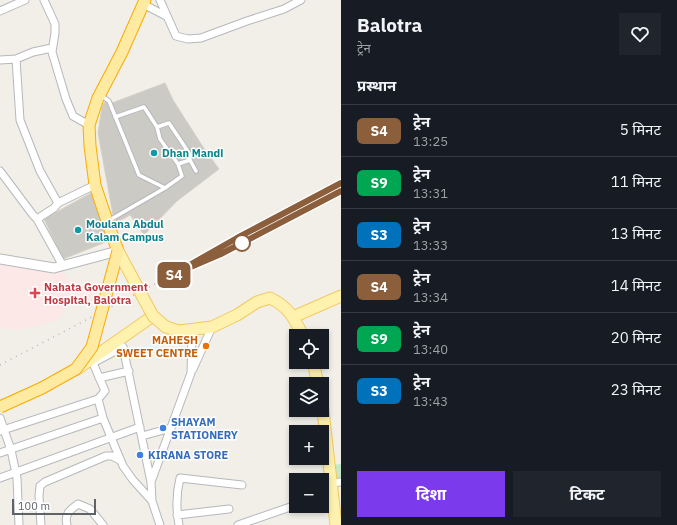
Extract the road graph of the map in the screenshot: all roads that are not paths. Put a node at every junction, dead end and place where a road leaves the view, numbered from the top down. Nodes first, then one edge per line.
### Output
1 (25, 0) edge
2 (44, 0) edge
3 (160, 0) edge
4 (301, 0) edge
5 (144, 2) edge
6 (0, 11) edge
7 (166, 17) junction
8 (52, 48) junction
9 (16, 59) junction
10 (0, 60) edge
11 (100, 94) junction
12 (115, 117) junction
13 (89, 125) junction
14 (158, 127) junction
15 (190, 160) junction
16 (178, 164) junction
17 (0, 171) edge
18 (196, 171) dead end
19 (95, 186) junction
20 (165, 188) junction
21 (58, 203) junction
22 (38, 219) junction
23 (107, 222) junction
24 (118, 251) junction
25 (0, 259) edge
26 (63, 266) junction
27 (341, 296) edge
28 (153, 316) junction
29 (294, 317) junction
30 (212, 327) junction
31 (300, 329) edge
32 (192, 330) junction
33 (76, 369) junction
34 (129, 371) junction
35 (191, 373) junction
36 (99, 378) junction
37 (98, 399) junction
38 (0, 407) edge
39 (324, 417) edge
40 (0, 418) edge
41 (103, 418) junction
42 (140, 427) junction
43 (171, 428) junction
44 (2, 430) edge
45 (142, 436) junction
46 (110, 438) junction
47 (11, 450) junction
48 (0, 453) edge
49 (120, 460) junction
50 (16, 472) junction
51 (0, 478) edge
52 (335, 480) edge
53 (151, 482) junction
54 (242, 485) dead end
55 (152, 500) junction
56 (329, 500) edge
57 (334, 500) junction
58 (289, 507) edge
59 (229, 509) dead end
60 (177, 514) junction
61 (19, 525) edge
62 (41, 525) edge
63 (67, 525) edge
64 (103, 525) edge
65 (160, 525) edge
66 (179, 525) edge
67 (238, 525) edge
68 (336, 525) edge

1 - 6 street
2 - 8 street
3 - 7 street
4 - 7 street
5 - 7 street
5 - 11 highway
8 - 9 street
8 - 13 street
9 - 10 street
9 - 21 street
11 - 12 lane
11 - 13 highway
12 - 14 lane
12 - 20 lane
13 - 19 highway
14 - 15 lane
14 - 16 lane
15 - 16 lane
15 - 18 lane
16 - 20 lane
17 - 22 street
19 - 21 street
19 - 23 highway
20 - 23 lane
21 - 22 street
22 - 26 street
23 - 24 highway
24 - 26 street
24 - 28 main road, bridge
24 - 33 highway, bridge
25 - 26 street
27 - 29 main road
28 - 32 main road, bridge
28 - 33 main road, bridge
29 - 30 main road
29 - 31 main road
30 - 32 main road
30 - 35 street
32 - 35 street
33 - 38 highway, bridge
34 - 36 street
34 - 36 street
34 - 42 street
35 - 43 street
36 - 37 street
37 - 41 street
37 - 44 street
39 - 52 main road
40 - 44 street
41 - 46 street
41 - 47 street
42 - 45 street
42 - 46 street
43 - 45 street
43 - 53 street
44 - 47 street
45 - 53 street
46 - 49 street
46 - 50 street
47 - 48 street
47 - 50 street
49 - 55 street
49 - 62 street
50 - 51 street
50 - 61 street
52 - 57 main road
53 - 55 street
54 - 60 street
55 - 65 street
56 - 57 street
57 - 68 main road
58 - 67 street
59 - 60 street
60 - 66 street
63 - 64 street

